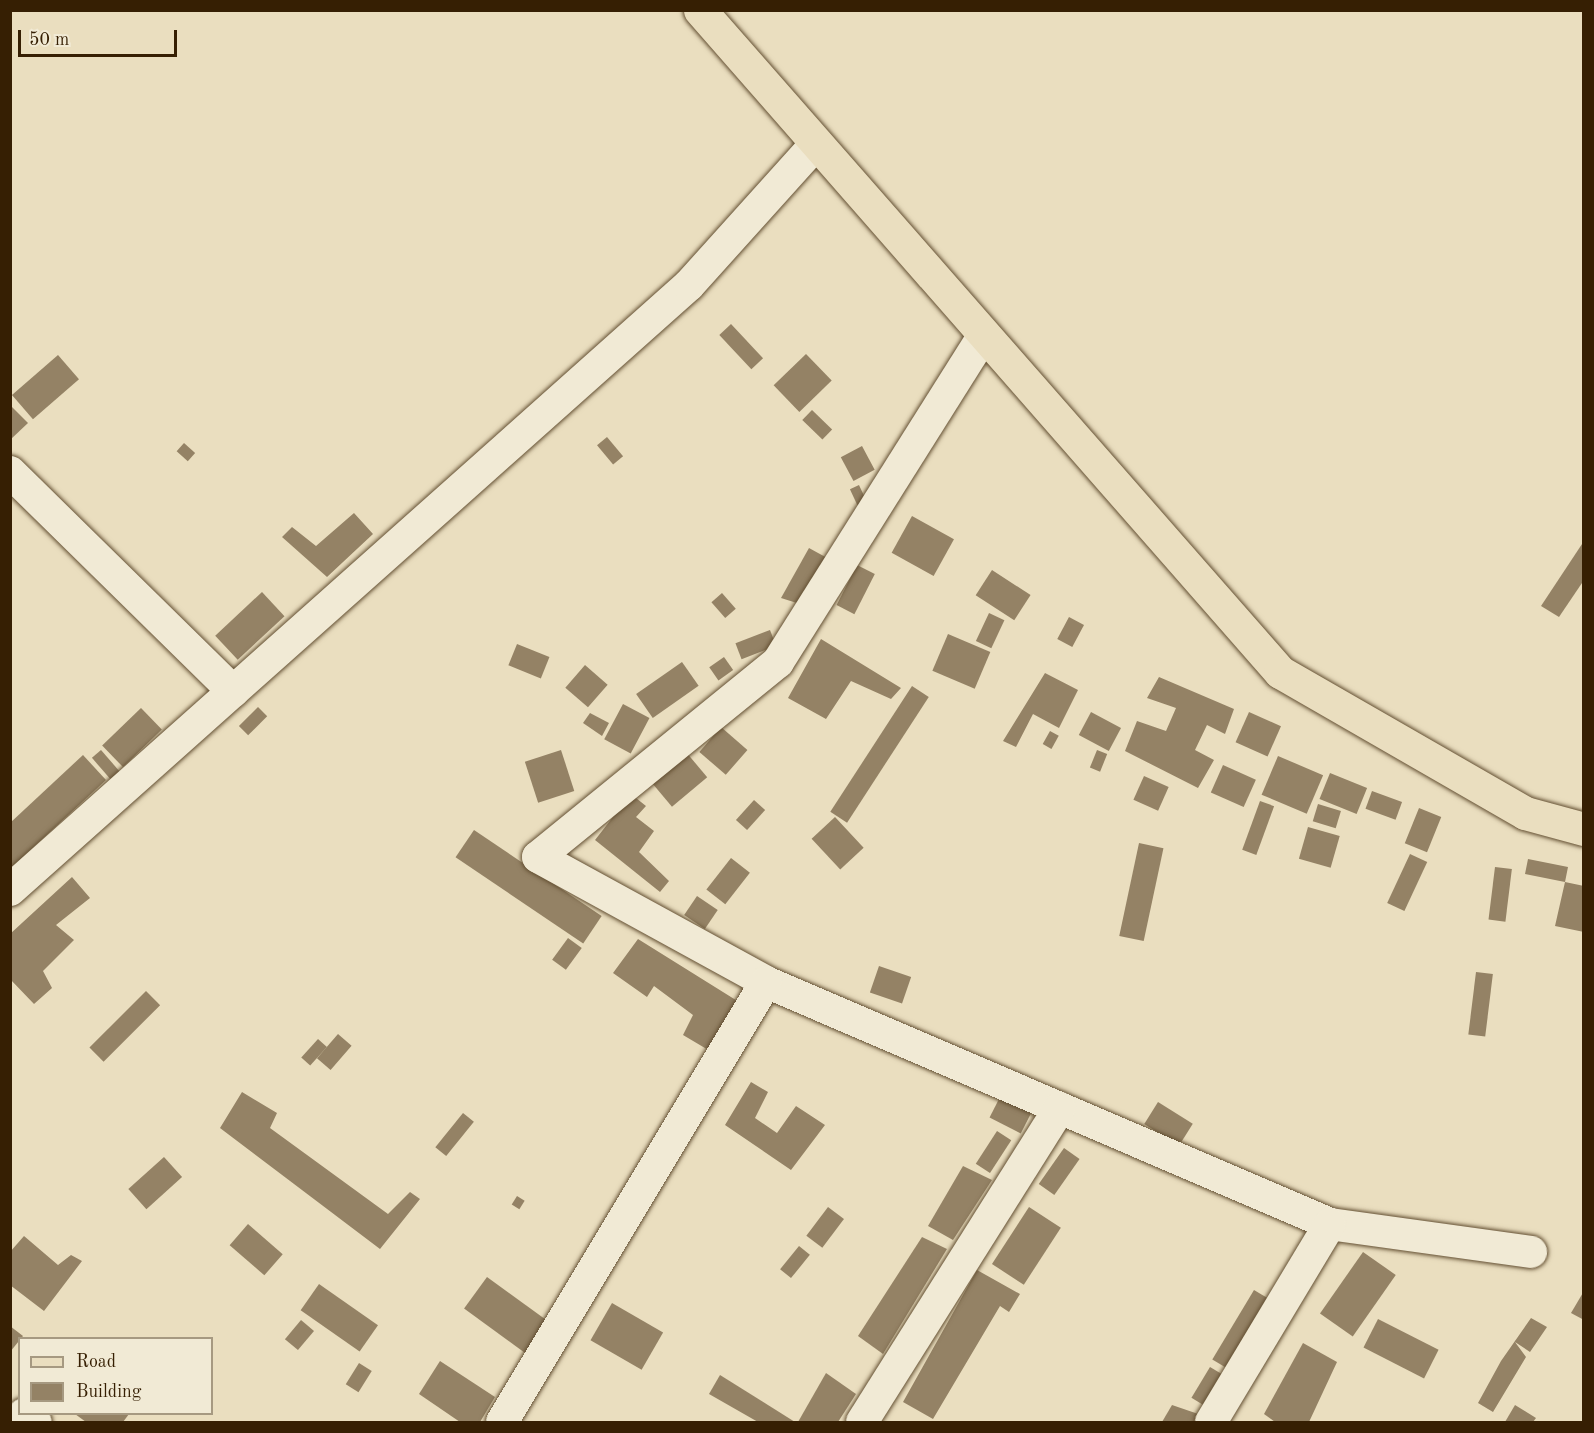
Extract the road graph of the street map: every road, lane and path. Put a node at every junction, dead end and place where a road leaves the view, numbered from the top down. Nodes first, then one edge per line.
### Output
1 (700, 10) edge
2 (816, 144) junction
3 (982, 338) junction
4 (10, 472) edge
5 (233, 691) junction
6 (1584, 829) edge
7 (10, 890) edge
8 (766, 982) junction
9 (1060, 1108) junction
10 (1330, 1224) junction
11 (1532, 1252) dead end
12 (502, 1422) edge
13 (862, 1422) edge
14 (1211, 1422) edge

1 - 2 main road
2 - 3 main road
2 - 5 street
3 - 6 main road
3 - 8 street
4 - 5 street
5 - 7 street
8 - 9 street
8 - 12 street
9 - 10 street
9 - 13 street
10 - 11 street
10 - 14 street

